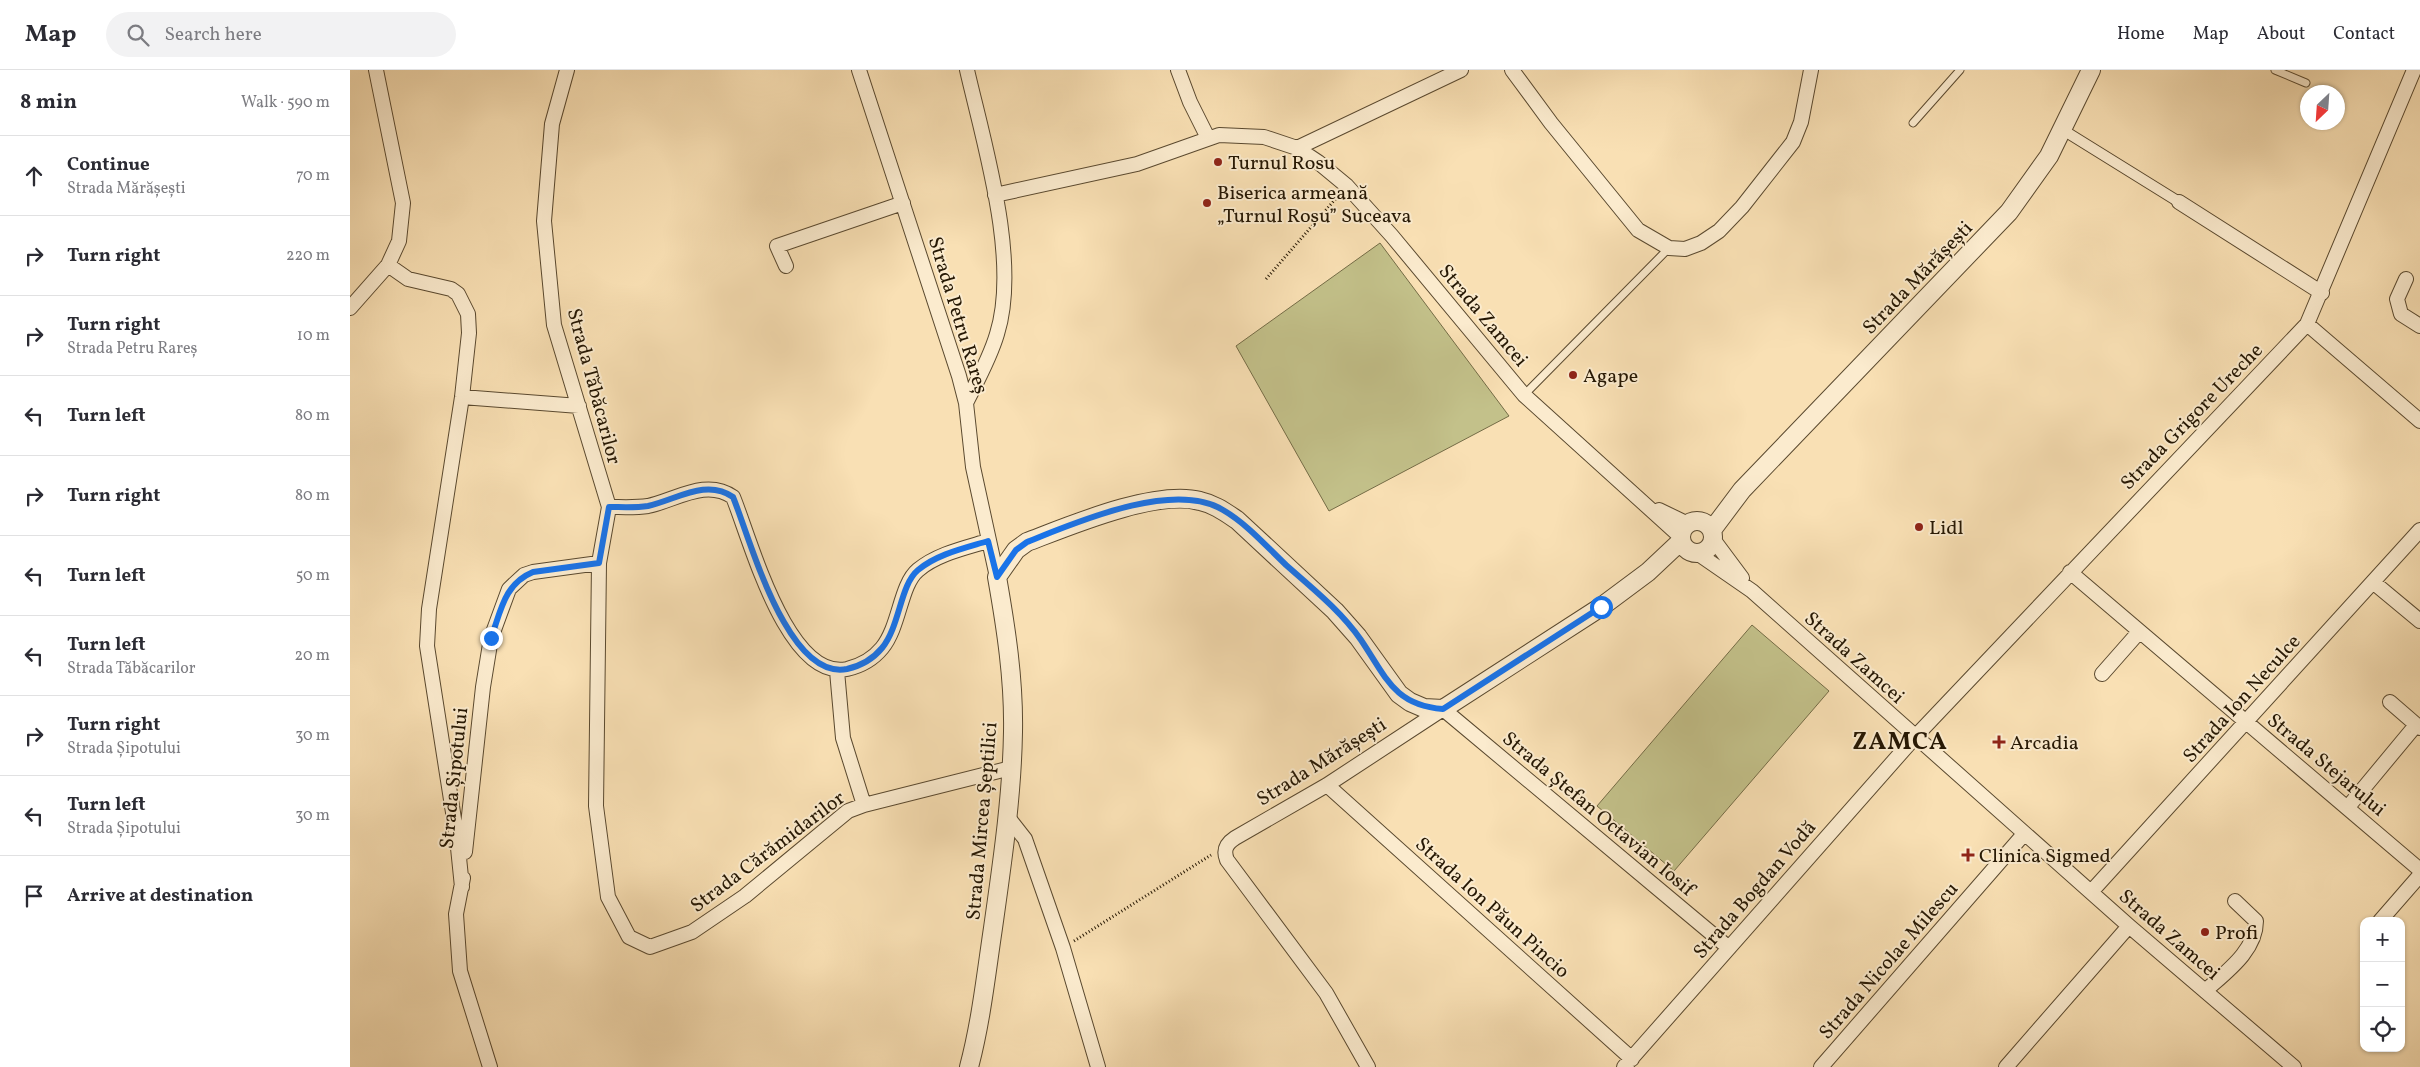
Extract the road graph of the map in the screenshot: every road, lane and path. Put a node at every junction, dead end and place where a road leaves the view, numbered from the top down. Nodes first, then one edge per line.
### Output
1 (376, 70) edge
2 (567, 70) edge
3 (859, 70) edge
4 (967, 70) edge
5 (1178, 70) edge
6 (1462, 70) edge
7 (1512, 70) edge
8 (1811, 70) edge
9 (1960, 70) edge
10 (2091, 70) edge
11 (2275, 70) edge
12 (2414, 70) edge
13 (2306, 83) dead end
14 (1913, 124) dead end
15 (2063, 130) junction
16 (1208, 138) junction
17 (1297, 148) junction
18 (1347, 186) junction
19 (995, 194) junction
20 (2179, 202) joint
21 (903, 203) junction
22 (1669, 248) junction
23 (388, 265) junction
24 (786, 266) dead end
25 (1266, 279) dead end
26 (2406, 279) dead end
27 (2322, 292) junction
28 (350, 308) edge
29 (2307, 324) junction
30 (2420, 326) edge
31 (1524, 395) junction
32 (462, 397) junction
33 (966, 403) junction
34 (579, 406) junction
35 (2420, 420) edge
36 (609, 507) junction
37 (2420, 530) edge
38 (1695, 537) junction
39 (988, 541) junction
40 (599, 563) junction
41 (2070, 572) junction
42 (997, 577) junction
43 (2373, 582) junction
44 (1752, 591) junction
45 (2420, 621) edge
46 (2139, 632) junction
47 (837, 671) junction
48 (2102, 674) dead end
49 (2390, 702) dead end
50 (1443, 709) junction
51 (2245, 723) junction
52 (2418, 726) edge
53 (1916, 737) junction
54 (1011, 768) junction
55 (1327, 785) junction
56 (864, 805) junction
57 (2348, 807) junction
58 (1007, 816) junction
59 (2024, 834) junction
60 (1225, 847) junction
61 (2420, 870) edge
62 (2420, 875) edge
63 (462, 887) junction
64 (2091, 892) junction
65 (2236, 901) dead end
66 (2383, 917) edge
67 (2129, 926) junction
68 (1063, 948) junction
69 (1729, 948) junction
70 (2205, 991) junction
71 (1628, 1063) edge
72 (490, 1067) edge
73 (969, 1067) edge
74 (1098, 1067) edge
75 (1368, 1067) edge
76 (1821, 1067) edge
77 (2006, 1067) edge
78 (2294, 1067) edge

1 - 23 street
2 - 34 street, Strada Tăbăcarilor
3 - 21 street, Strada Petru Rareș
4 - 19 street
5 - 16 street
6 - 17 street
7 - 22 street
8 - 22 street
9 - 14 lane
10 - 15 street, Strada Mărășești
11 - 13 lane
12 - 27 street, Strada Grigore Ureche
15 - 20 street
15 - 38 street, Strada Mărășești
16 - 17 street, Strada Zamcei
16 - 19 street, Strada Zamcei
17 - 18 street, Strada Zamcei
18 - 25 path
18 - 31 street, Strada Zamcei
19 - 33 street
20 - 27 street
21 - 24 street
21 - 33 street, Strada Petru Rareș
22 - 31 lane
23 - 28 street
23 - 32 street
26 - 30 street
27 - 29 street, Strada Grigore Ureche
29 - 35 street
29 - 41 street, Strada Grigore Ureche
31 - 38 street, Strada Zamcei
32 - 34 street
32 - 63 street
33 - 39 street, Strada Petru Rareș
34 - 36 street, Strada Tăbăcarilor
36 - 40 street, Strada Tăbăcarilor
36 - 47 street
37 - 43 street, Strada Ion Neculce
38 - 44 street, Strada Zamcei
38 - 44 street, Strada Zamcei
38 - 50 street, Strada Mărășești
39 - 42 street, Strada Petru Rareș
39 - 47 street
40 - 56 street, Strada Cărămidarilor
40 - 63 street, Strada Șipotului
41 - 46 street, Strada Stejarului
41 - 53 street, Strada Grigore Ureche
42 - 50 street
42 - 54 street, Strada Mircea Șeptilici
43 - 45 street
43 - 51 street, Strada Ion Neculce
44 - 53 street, Strada Zamcei
46 - 48 street
46 - 51 street, Strada Stejarului
47 - 56 street
49 - 52 street
50 - 55 street, Strada Mărășești
50 - 69 street, Strada Ștefan Octavian Iosif
51 - 57 street, Strada Stejarului
51 - 64 street, Strada Ion Neculce
52 - 57 street
53 - 59 street, Strada Zamcei
53 - 69 street, Strada Bogdan Vodă
54 - 56 street, Strada Cărămidarilor
54 - 58 street, Strada Mircea Șeptilici
55 - 60 street, Strada Mărășești
55 - 71 street, Strada Ion Păun Pincio
57 - 61 street, Strada Stejarului
58 - 68 street
58 - 73 street, Strada Mircea Șeptilici
59 - 64 street, Strada Zamcei
59 - 76 street, Strada Nicolae Milescu
60 - 68 path
60 - 75 street
62 - 66 street
63 - 72 street, Strada Șipotului
64 - 67 street, Strada Zamcei
65 - 70 street
67 - 70 street, Strada Zamcei
67 - 77 street
68 - 74 street
69 - 71 street, Strada Bogdan Vodă
70 - 78 street, Strada Zamcei

